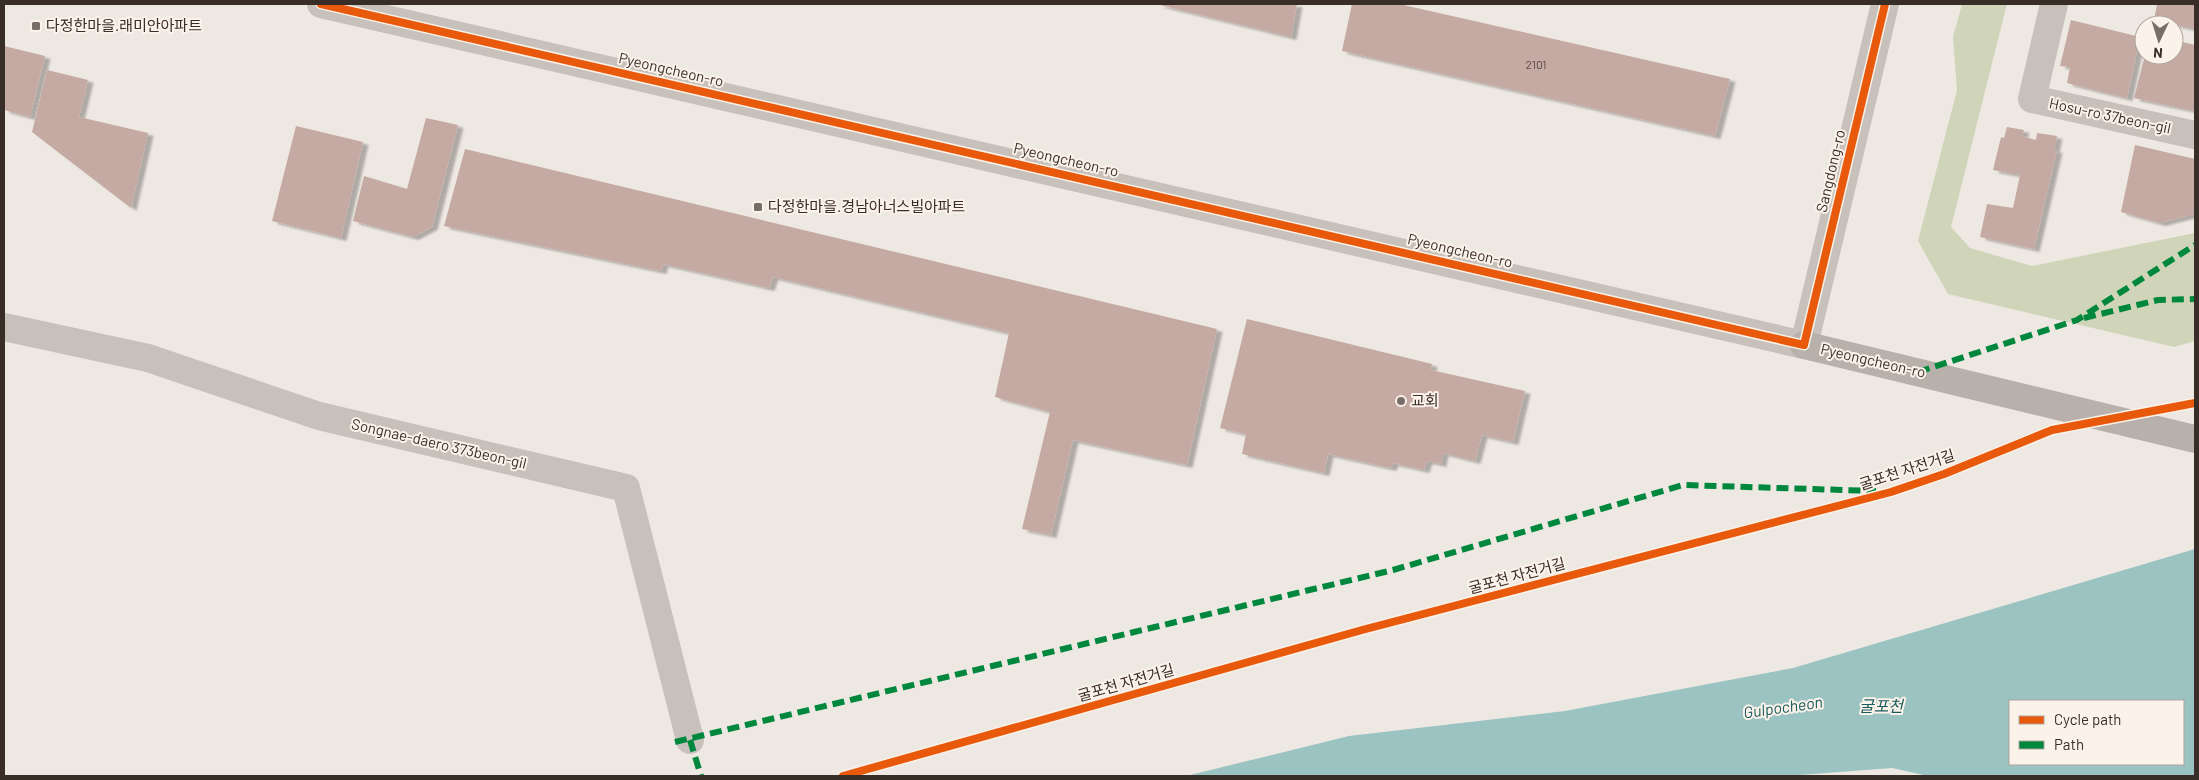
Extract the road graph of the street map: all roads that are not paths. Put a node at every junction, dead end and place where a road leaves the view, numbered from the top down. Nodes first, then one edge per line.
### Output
1 (322, 4) edge
2 (1885, 4) edge
3 (2054, 4) edge
4 (2195, 135) edge
5 (4, 327) edge
6 (1804, 345) junction
7 (2195, 439) edge
8 (690, 740) dead end

1 - 6 street, Pyeongcheon-ro
2 - 6 street, Sangdong-ro
3 - 4 street, Hosu-ro 37beon-gil
5 - 8 street, Songnae-daero 373beon-gil
6 - 7 main road, Pyeongcheon-ro

